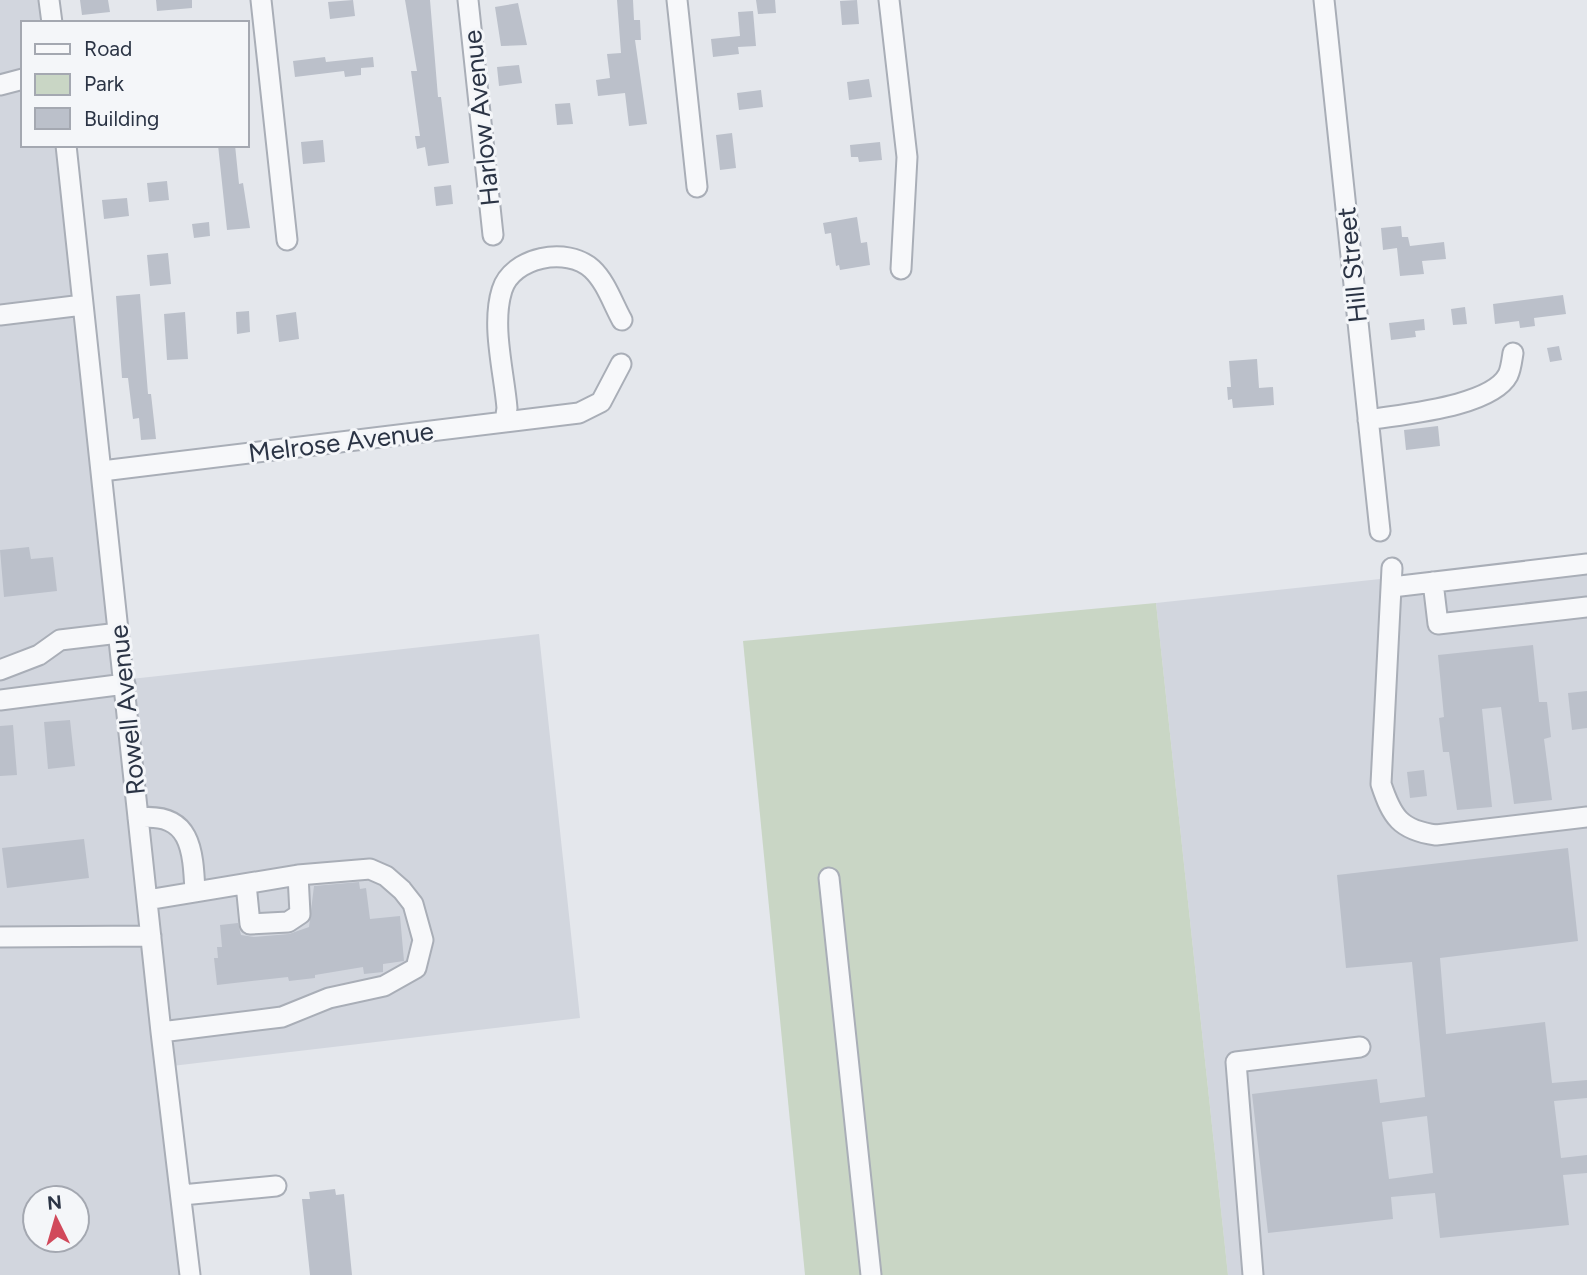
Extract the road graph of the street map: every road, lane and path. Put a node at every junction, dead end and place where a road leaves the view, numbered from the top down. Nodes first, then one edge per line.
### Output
1 (49, 0) edge
2 (261, 0) edge
3 (468, 0) edge
4 (677, 0) edge
5 (889, 0) edge
6 (1324, 0) edge
7 (52, 21) edge
8 (21, 80) edge
9 (0, 85) edge
10 (66, 147) edge
11 (697, 187) dead end
12 (493, 235) dead end
13 (287, 240) dead end
14 (901, 269) dead end
15 (83, 305) junction
16 (0, 315) edge
17 (622, 320) dead end
18 (1513, 353) dead end
19 (621, 364) dead end
20 (1368, 420) junction
21 (505, 422) junction
22 (102, 471) junction
23 (1380, 531) dead end
24 (1587, 564) edge
25 (1433, 582) junction
26 (1587, 607) edge
27 (119, 633) junction
28 (0, 670) edge
29 (125, 684) junction
30 (0, 701) edge
31 (1587, 817) edge
32 (138, 818) junction
33 (298, 875) junction
34 (829, 878) dead end
35 (246, 884) junction
36 (195, 892) junction
37 (147, 900) junction
38 (151, 936) junction
39 (0, 937) edge
40 (161, 1032) junction
41 (1360, 1047) dead end
42 (276, 1186) dead end
43 (182, 1195) junction
44 (190, 1275) edge
45 (871, 1275) edge
46 (1253, 1275) edge

1 - 7 street
2 - 13 street
3 - 12 street, Harlow Avenue
4 - 11 street
5 - 14 street
6 - 20 street, Hill Street
8 - 9 street
10 - 15 street, Rowell Avenue
15 - 16 street
15 - 22 street, Rowell Avenue
17 - 21 street
18 - 20 street
19 - 21 street, Melrose Avenue
20 - 23 street, Hill Street
21 - 22 street, Melrose Avenue
22 - 27 street, Rowell Avenue
24 - 25 street
25 - 26 street
25 - 31 street
27 - 28 street
27 - 29 street, Rowell Avenue
29 - 30 street
29 - 32 street, Rowell Avenue
32 - 36 street
32 - 37 street, Rowell Avenue
33 - 35 street
33 - 35 street
33 - 40 street
34 - 45 street
35 - 36 street
36 - 37 street
37 - 38 street, Rowell Avenue
38 - 39 street
38 - 40 street, Rowell Avenue
40 - 43 street, Rowell Avenue
41 - 46 street
42 - 43 street
43 - 44 street, Rowell Avenue

